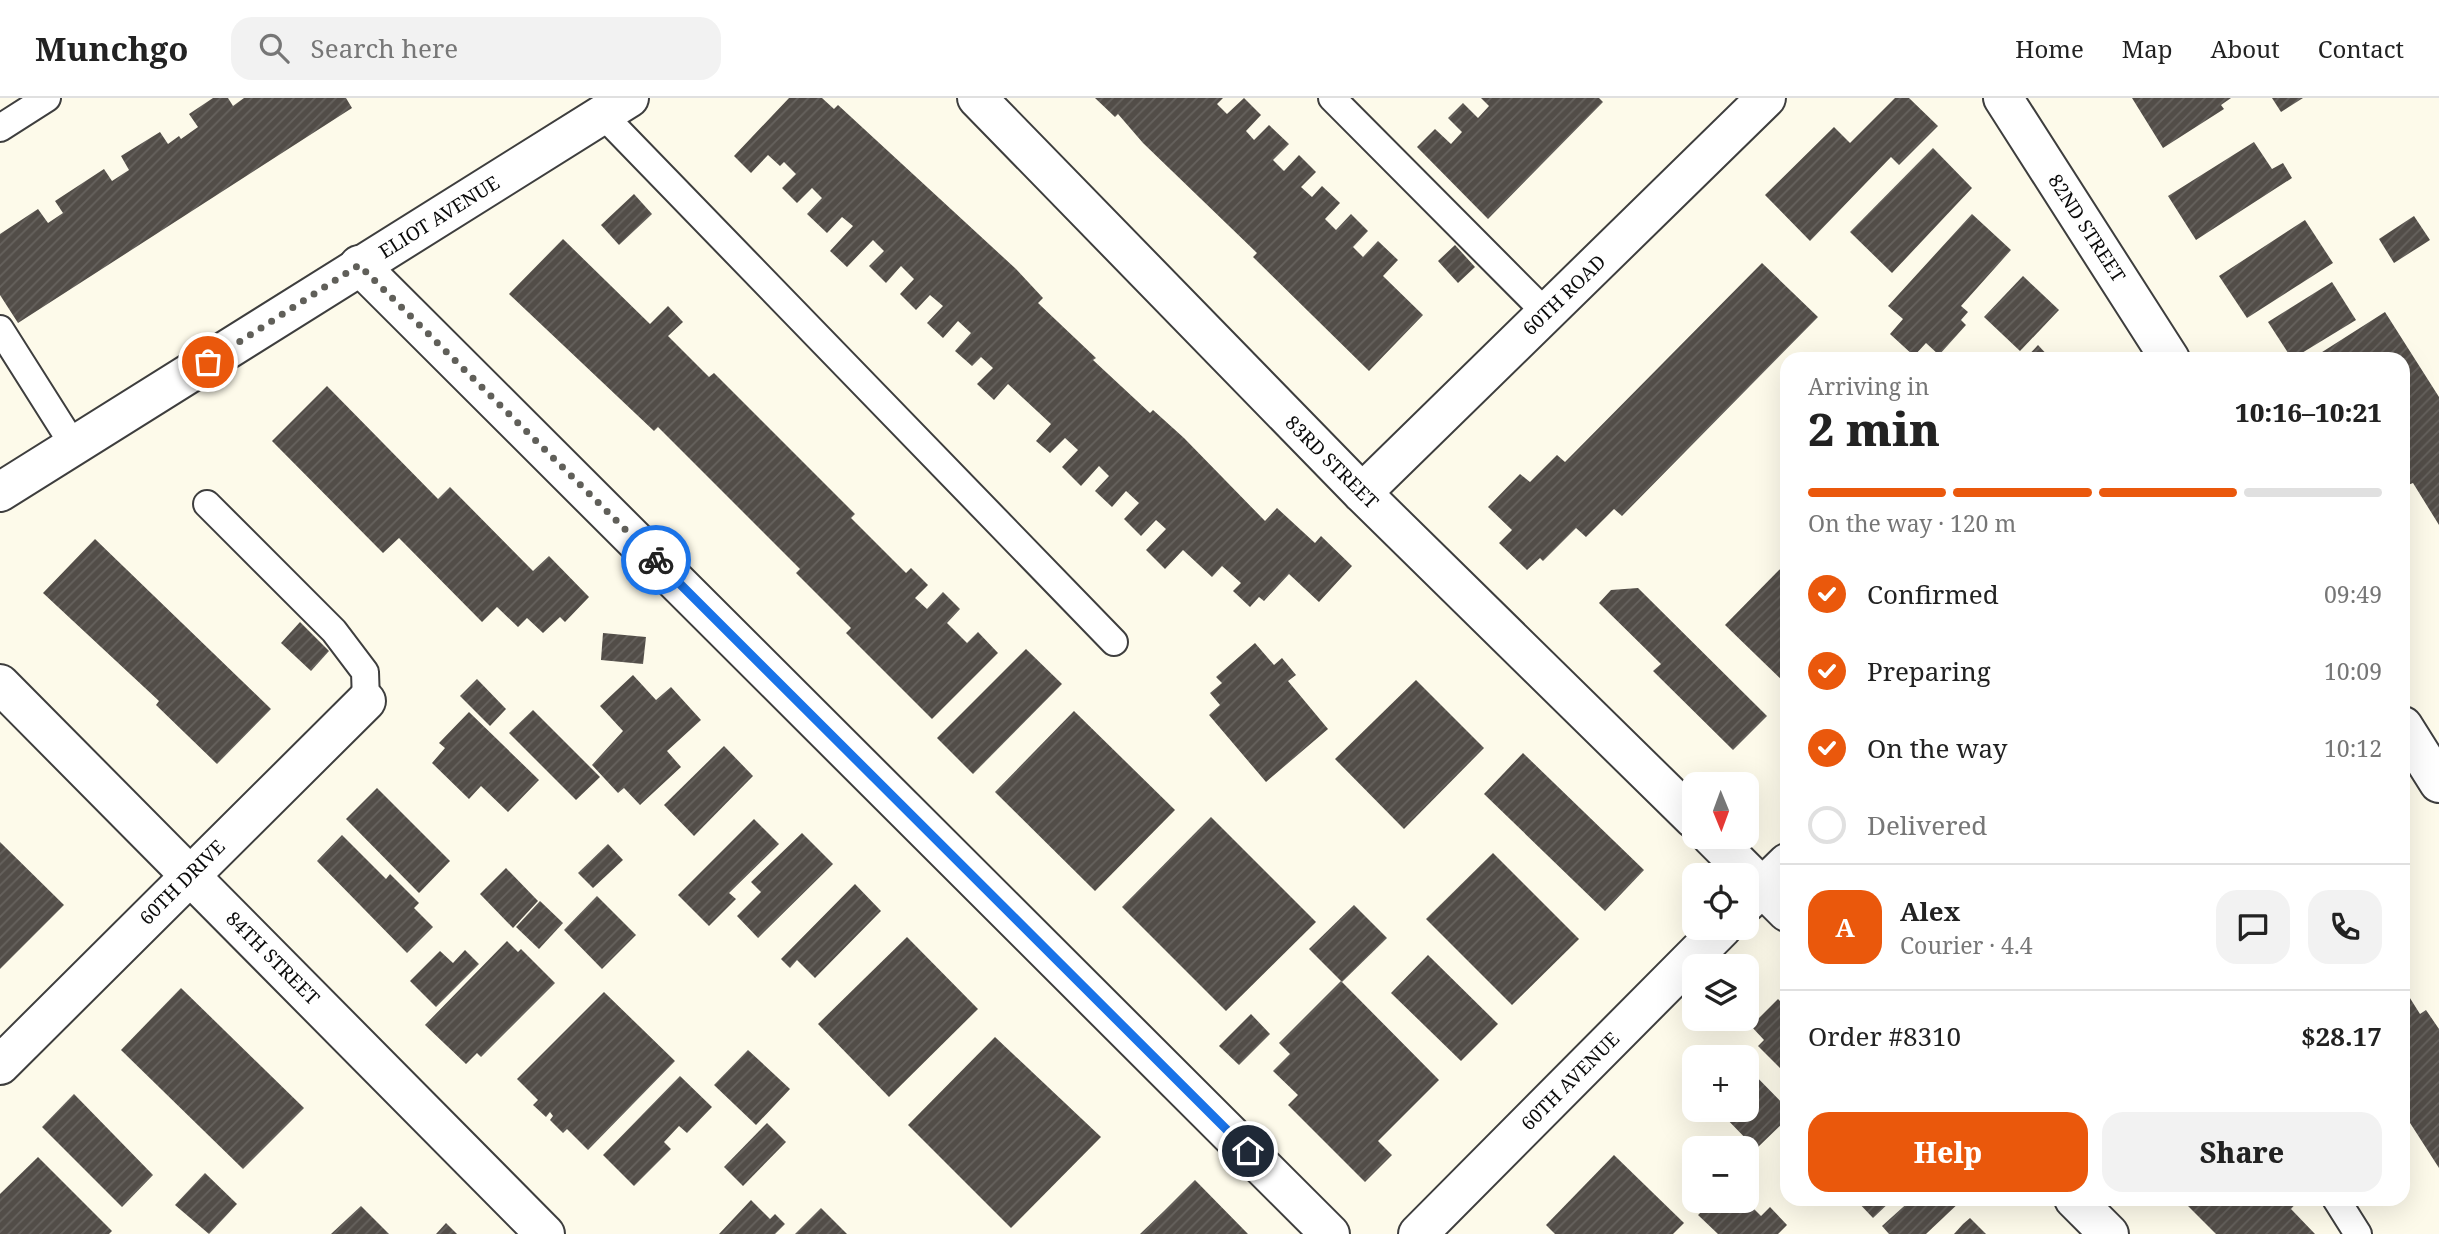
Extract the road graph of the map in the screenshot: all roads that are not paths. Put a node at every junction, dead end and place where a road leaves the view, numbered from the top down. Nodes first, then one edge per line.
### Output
1 (47, 98) edge
2 (977, 98) edge
3 (1332, 98) edge
4 (1766, 98) edge
5 (2003, 98) edge
6 (616, 107) edge
7 (0, 128) edge
8 (359, 265) junction
9 (1546, 313) junction
10 (0, 329) edge
11 (2166, 352) edge
12 (74, 446) junction
13 (0, 492) edge
14 (1362, 493) junction
15 (207, 504) dead end
16 (1114, 642) dead end
17 (0, 684) edge
18 (366, 701) joint
19 (2410, 737) edge
20 (2439, 783) edge
21 (1682, 808) edge
22 (1725, 849) edge
23 (190, 874) junction
24 (1771, 891) edge
25 (1710, 940) edge
26 (0, 1065) edge
27 (2081, 1206) edge
28 (2340, 1206) edge
29 (545, 1234) edge
30 (1330, 1234) edge
31 (1418, 1234) edge
32 (2109, 1234) edge
33 (2358, 1234) edge

1 - 7 lane
2 - 14 street, 83RD STREET
3 - 9 lane
4 - 9 street, 60TH ROAD
5 - 11 street, 82ND STREET
6 - 8 street, ELIOT AVENUE
6 - 16 lane
8 - 12 street, ELIOT AVENUE
8 - 30 street
9 - 14 street, 60TH ROAD
10 - 12 lane
12 - 13 street, ELIOT AVENUE
14 - 21 street, 83RD STREET
15 - 18 lane
17 - 23 street, 84TH STREET
18 - 23 street, 60TH DRIVE
19 - 20 street
22 - 24 street
23 - 26 street, 60TH DRIVE
23 - 29 street, 84TH STREET
25 - 31 street, 60TH AVENUE
27 - 32 street
28 - 33 lane

